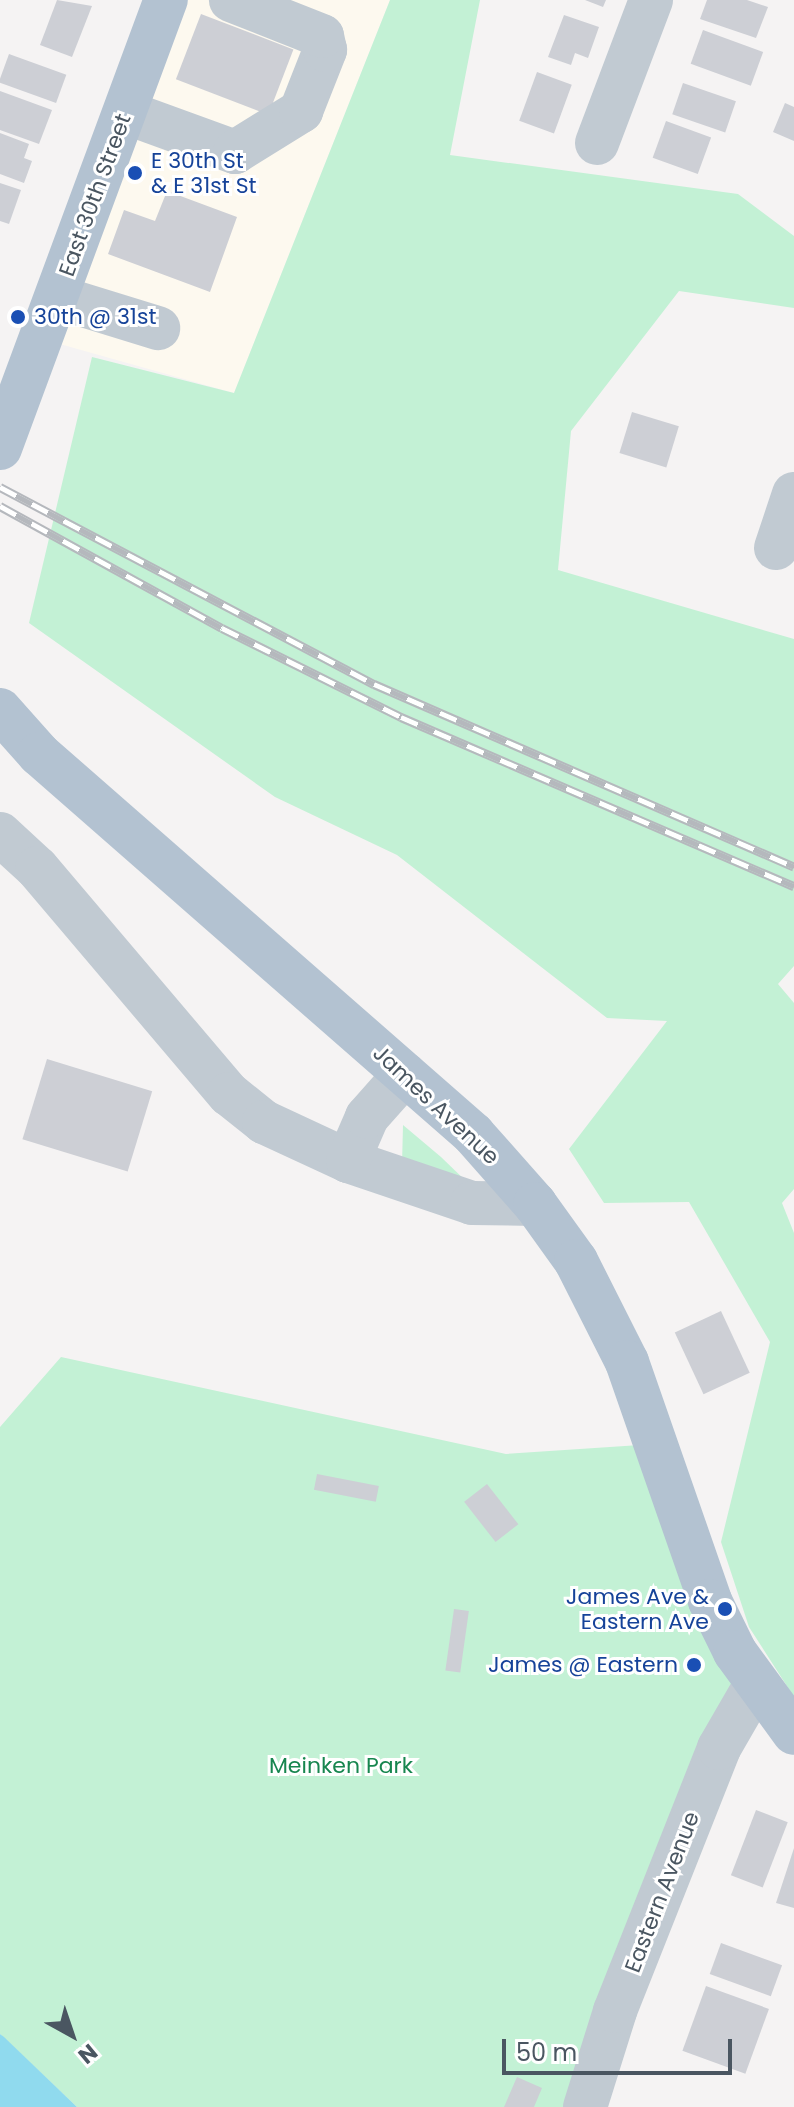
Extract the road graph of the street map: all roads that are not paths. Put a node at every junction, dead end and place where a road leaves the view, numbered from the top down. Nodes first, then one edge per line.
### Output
1 (166, 0) edge
2 (231, 0) edge
3 (651, 0) edge
4 (125, 112) junction
5 (597, 143) dead end
6 (57, 297) junction
7 (158, 328) dead end
8 (12, 382) edge
9 (0, 448) edge
10 (794, 494) edge
11 (776, 548) dead end
12 (0, 710) edge
13 (0, 834) edge
14 (405, 1074) junction
15 (348, 1161) junction
16 (535, 1204) junction
17 (756, 1684) junction
18 (794, 1733) edge
19 (585, 2107) edge

1 - 4 main road, East 30th Street
2 - 4 street
3 - 5 street
4 - 6 main road, East 30th Street
6 - 7 street
6 - 8 main road, East 30th Street
8 - 9 main road
10 - 11 street
12 - 14 main road, James Avenue
13 - 15 street
14 - 15 street
14 - 16 main road, James Avenue
15 - 16 street
16 - 17 main road, James Avenue
17 - 18 main road, James Avenue
17 - 19 street, Eastern Avenue

